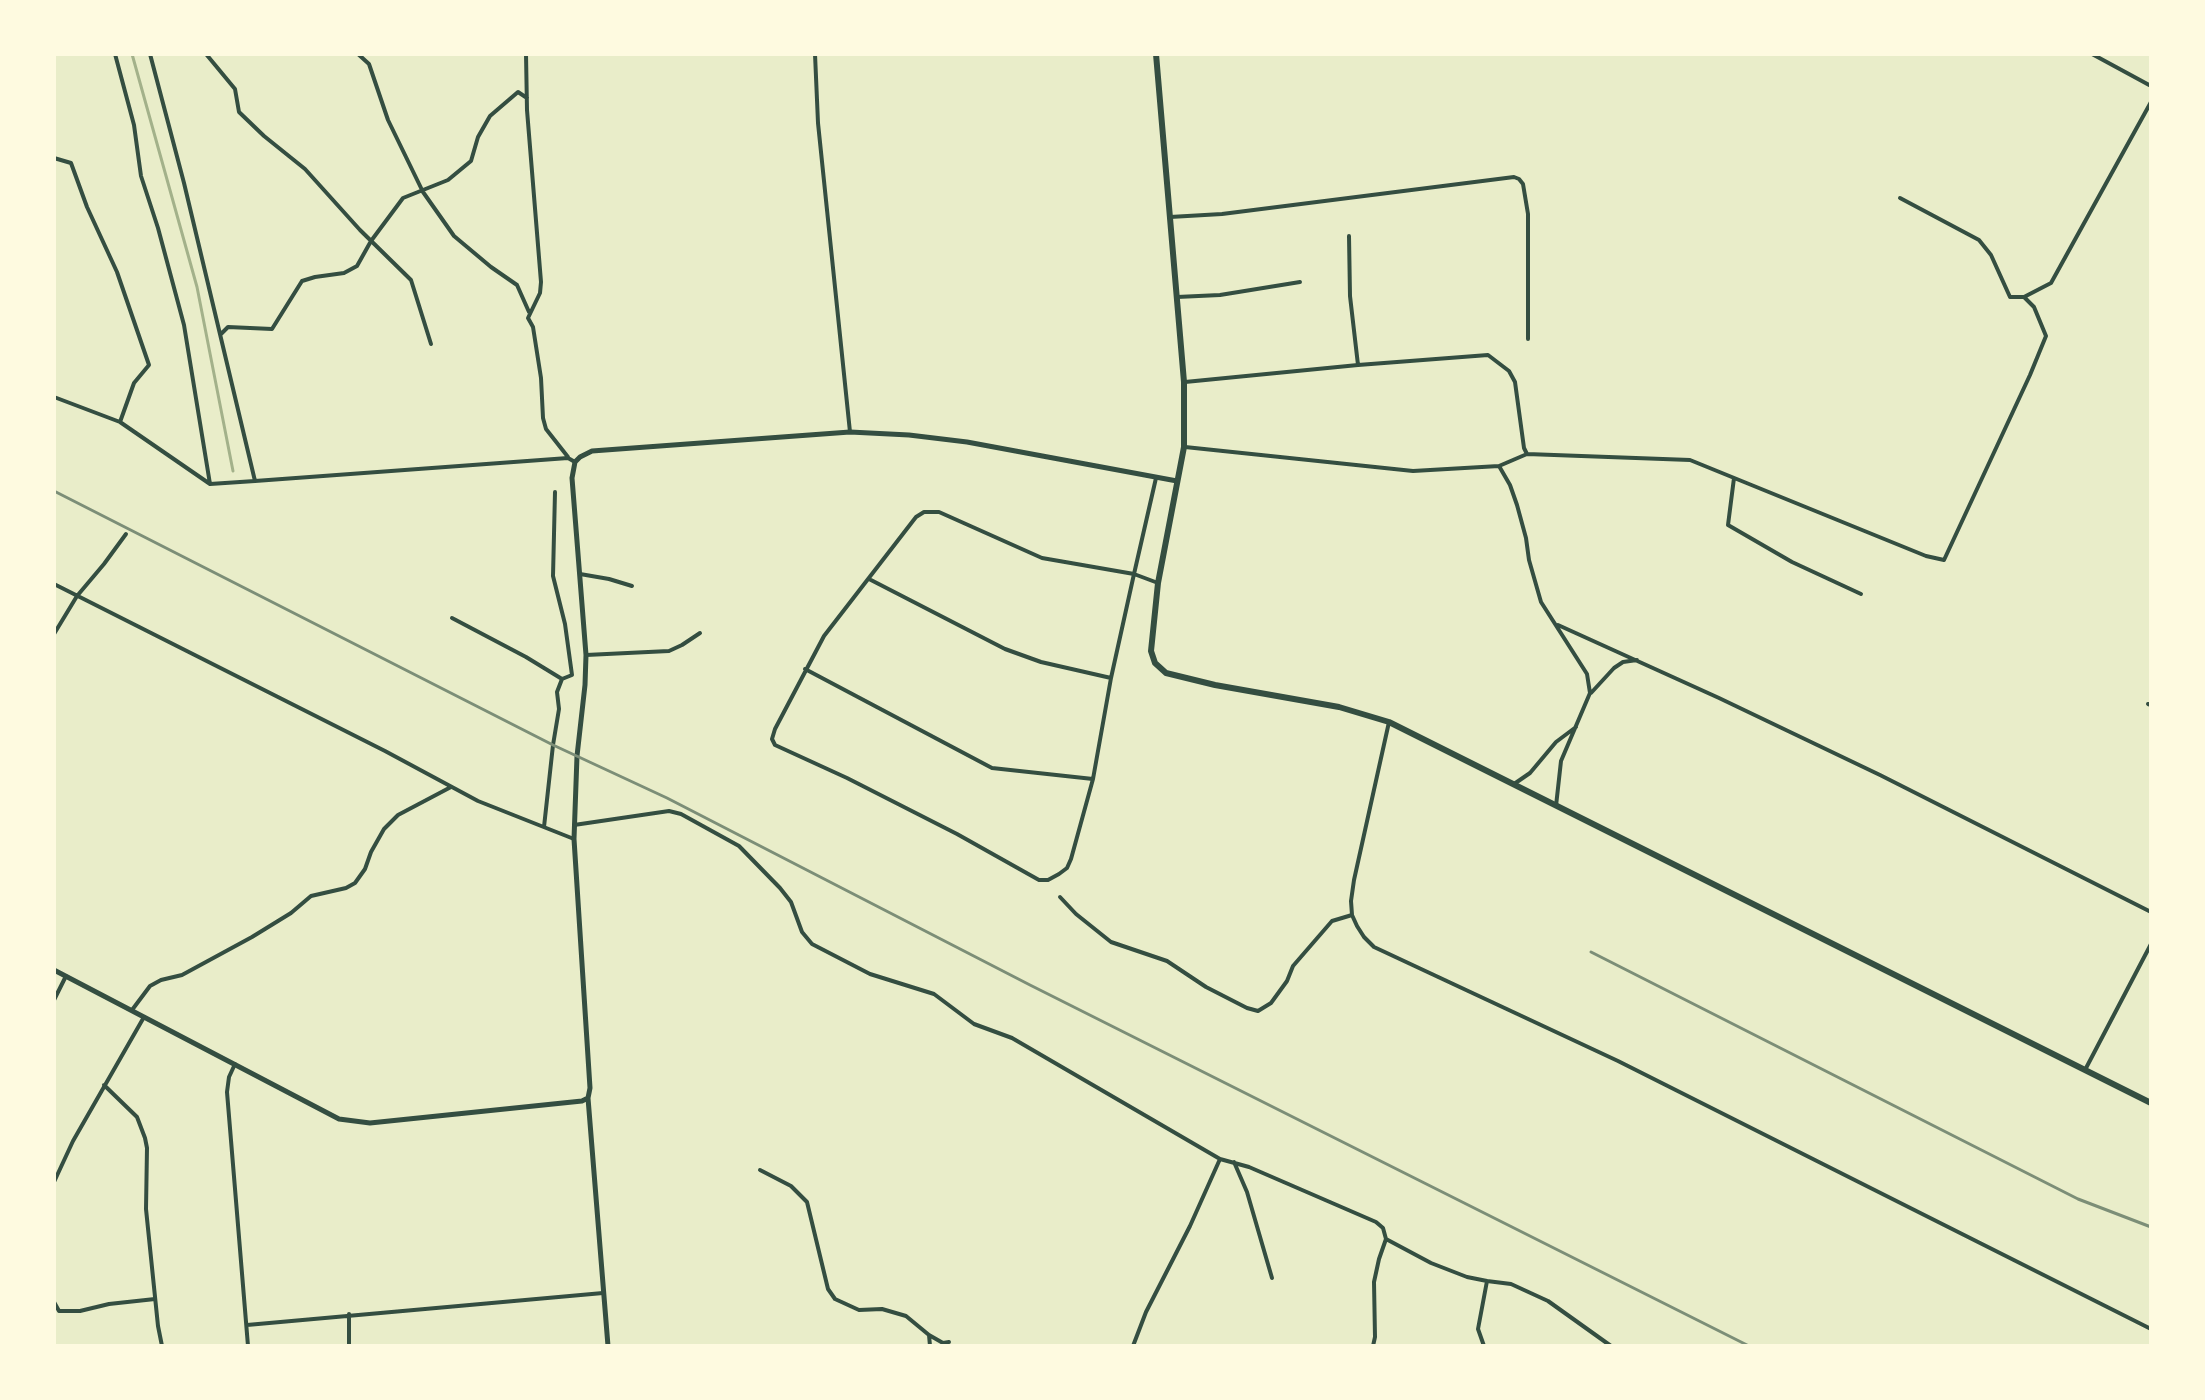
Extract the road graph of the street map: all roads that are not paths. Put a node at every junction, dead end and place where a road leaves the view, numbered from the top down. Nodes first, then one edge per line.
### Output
1 (115, 54) edge
2 (150, 54) edge
3 (206, 54) edge
4 (358, 54) edge
5 (526, 54) edge
6 (815, 54) edge
7 (1156, 54) edge
8 (2092, 54) edge
9 (2151, 86) edge
10 (527, 98) junction
11 (2151, 102) edge
12 (54, 158) edge
13 (423, 192) junction
14 (1900, 198) dead end
15 (1170, 217) junction
16 (1349, 237) dead end
17 (371, 241) junction
18 (1300, 282) dead end
19 (1176, 297) junction
20 (2024, 297) junction
21 (530, 313) junction
22 (221, 334) junction
23 (1528, 339) dead end
24 (431, 344) dead end
25 (1358, 365) junction
26 (1184, 382) junction
27 (54, 397) edge
28 (120, 422) junction
29 (850, 432) junction
30 (1184, 447) junction
31 (1527, 454) junction
32 (568, 458) junction
33 (575, 462) junction
34 (1499, 466) junction
35 (1156, 478) junction
36 (1734, 478) junction
37 (255, 481) junction
38 (1177, 481) junction
39 (210, 484) junction
40 (555, 492) dead end
41 (126, 534) dead end
42 (580, 574) junction
43 (1134, 574) junction
44 (869, 579) junction
45 (1158, 583) junction
46 (54, 584) edge
47 (632, 586) dead end
48 (1861, 594) dead end
49 (77, 596) junction
50 (452, 618) dead end
51 (1557, 625) junction
52 (700, 633) dead end
53 (54, 634) edge
54 (586, 655) junction
55 (1637, 660) junction
56 (806, 669) junction
57 (1111, 678) junction
58 (562, 679) junction
59 (1590, 693) junction
60 (1389, 722) junction
61 (1578, 726) junction
62 (1093, 779) junction
63 (1513, 784) junction
64 (452, 787) junction
65 (1556, 806) junction
66 (574, 825) junction
67 (544, 827) junction
68 (574, 839) junction
69 (1060, 897) dead end
70 (2151, 912) edge
71 (1352, 915) junction
72 (2151, 944) edge
73 (54, 970) edge
74 (66, 976) junction
75 (54, 1000) edge
76 (132, 1010) junction
77 (144, 1017) junction
78 (235, 1063) junction
79 (2085, 1070) junction
80 (104, 1085) junction
81 (588, 1098) junction
82 (2151, 1103) edge
83 (1220, 1159) junction
84 (1234, 1162) junction
85 (760, 1170) dead end
86 (54, 1182) edge
87 (1386, 1239) junction
88 (1272, 1278) dead end
89 (1487, 1281) junction
90 (603, 1293) junction
91 (155, 1299) junction
92 (54, 1302) edge
93 (350, 1314) junction
94 (247, 1325) junction
95 (2151, 1329) edge
96 (929, 1335) junction
97 (949, 1342) dead end
98 (162, 1346) edge
99 (248, 1346) edge
100 (349, 1346) edge
101 (608, 1346) edge
102 (930, 1346) edge
103 (1133, 1346) edge
104 (1373, 1346) edge
105 (1484, 1346) edge
106 (1611, 1346) edge

1 - 39 street
2 - 22 street
3 - 17 street
4 - 13 street
5 - 10 street
6 - 29 street
7 - 15 main road
8 - 9 street
10 - 13 street
10 - 21 street
11 - 20 street
12 - 28 street
13 - 17 street
13 - 21 street
14 - 20 street
15 - 19 main road
15 - 23 street
16 - 25 street
17 - 22 street
17 - 24 street
18 - 19 street
19 - 26 main road
20 - 36 street
21 - 32 street
22 - 37 street
25 - 26 street
25 - 31 street
26 - 30 main road
27 - 28 street
28 - 39 street
29 - 33 street
29 - 35 street
30 - 34 street
30 - 38 main road
31 - 34 street
31 - 36 street
32 - 33 street
32 - 37 street
33 - 42 street
34 - 51 street
35 - 38 street
35 - 43 street
36 - 48 street
37 - 39 street
38 - 45 main road
40 - 58 street
41 - 49 street
42 - 47 street
42 - 54 street
43 - 44 street
43 - 45 street
43 - 57 street
44 - 56 street
44 - 57 street
45 - 60 main road
46 - 49 street
49 - 53 street
49 - 64 street
50 - 58 street
51 - 55 street
51 - 59 street
52 - 54 street
54 - 66 street
55 - 59 street
55 - 70 street
56 - 62 street
56 - 62 street
57 - 62 street
58 - 67 street
59 - 61 street
60 - 63 main road
60 - 71 street
61 - 63 street
61 - 65 street
63 - 65 main road
64 - 67 street
64 - 76 street
65 - 79 main road
66 - 68 street
66 - 83 street
67 - 68 street
68 - 81 street
69 - 71 street
71 - 95 street
72 - 79 street
73 - 74 street
74 - 75 street
74 - 76 street
76 - 77 street
77 - 78 street
77 - 80 street
78 - 81 street
78 - 94 street
79 - 82 main road
80 - 86 street
80 - 91 street
81 - 90 street
83 - 84 street
83 - 103 street
84 - 87 street
84 - 88 street
85 - 96 street
87 - 89 street
87 - 104 street
89 - 105 street
89 - 106 street
90 - 93 street
90 - 101 street
91 - 92 street
91 - 98 street
93 - 94 street
93 - 100 street
94 - 99 street
96 - 97 street
96 - 102 street

